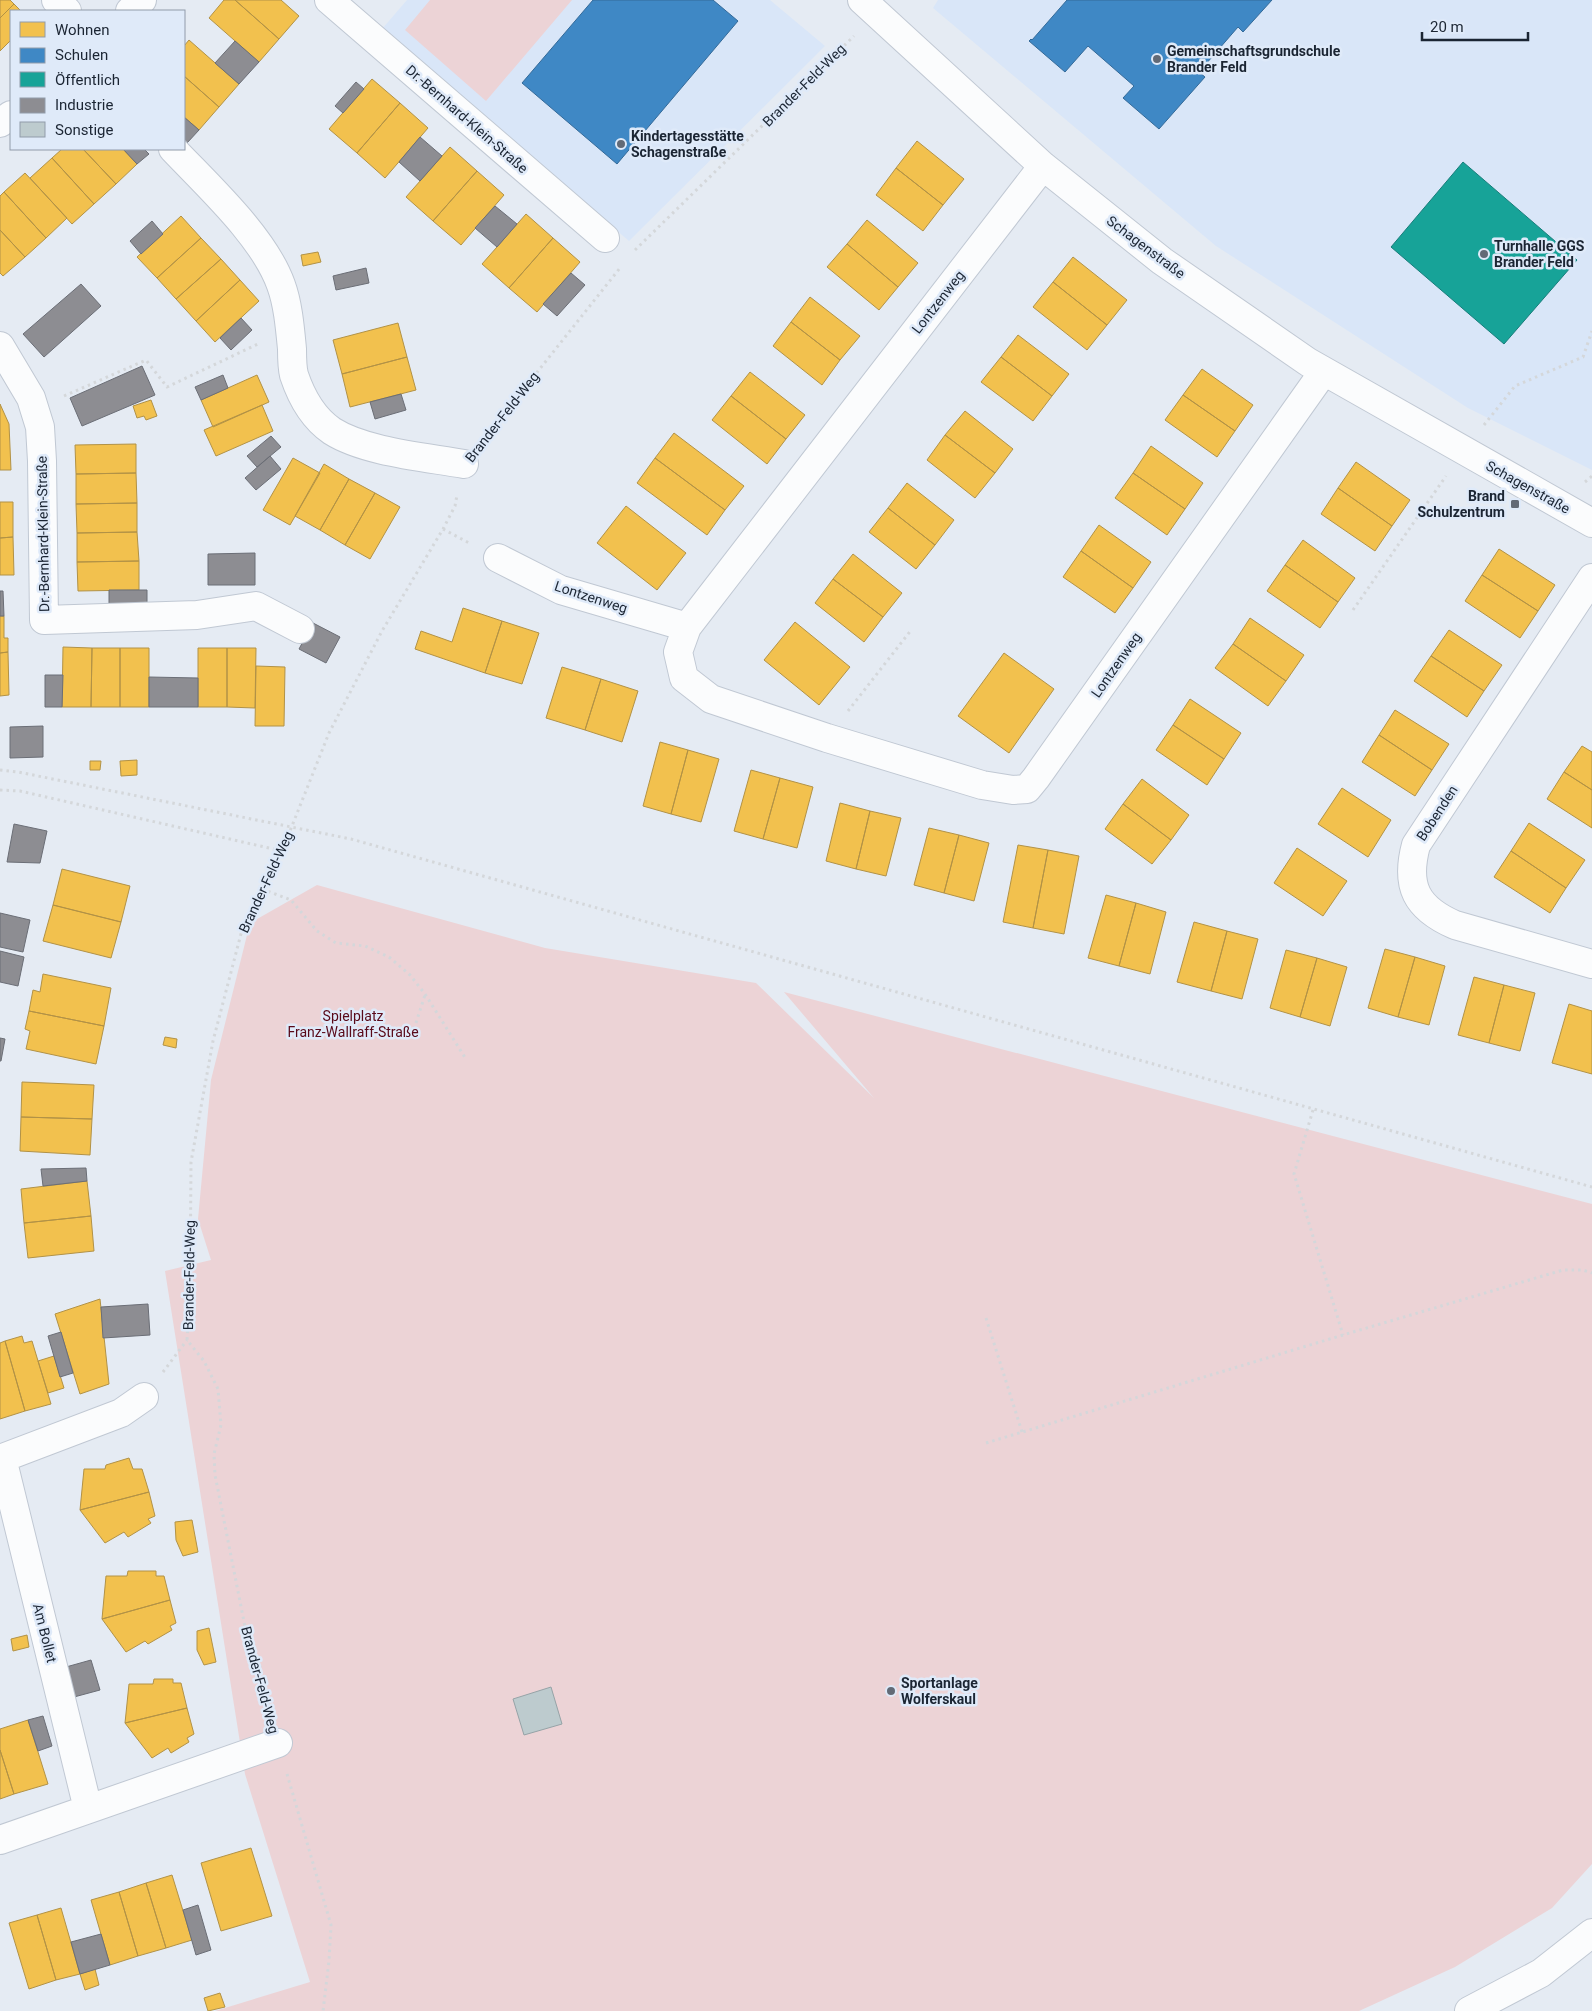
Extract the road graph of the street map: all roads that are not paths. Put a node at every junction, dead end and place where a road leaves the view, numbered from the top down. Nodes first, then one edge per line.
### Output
1 (56, 0) edge
2 (142, 0) edge
3 (329, 0) edge
4 (869, 6) edge
5 (66, 10) edge
6 (131, 10) edge
7 (174, 150) edge
8 (1043, 166) junction
9 (605, 238) dead end
10 (0, 346) edge
11 (1324, 371) junction
12 (464, 464) road end
13 (1592, 523) edge
14 (498, 558) dead end
15 (1592, 578) edge
16 (687, 627) junction
17 (300, 629) dead end
18 (1592, 964) edge
19 (144, 1396) road end
20 (1, 1458) edge
21 (278, 1743) road end
22 (88, 1809) junction
23 (0, 1840) edge
24 (1592, 1933) edge
25 (1469, 2011) edge

1 - 5 street
2 - 6 street
3 - 9 street, Dr.-Bernhard-Klein-Straße
4 - 8 street, Schagenstraße
7 - 12 street
8 - 11 street, Schagenstraße
8 - 16 street, Lontzenweg
10 - 17 street, Dr.-Bernhard-Klein-Straße
11 - 13 street, Schagenstraße
11 - 16 street, Lontzenweg
14 - 16 street, Lontzenweg
15 - 18 street, Bobenden
19 - 20 street, Am Bollet
20 - 22 street, Am Bollet
21 - 22 street
22 - 23 street
24 - 25 street

